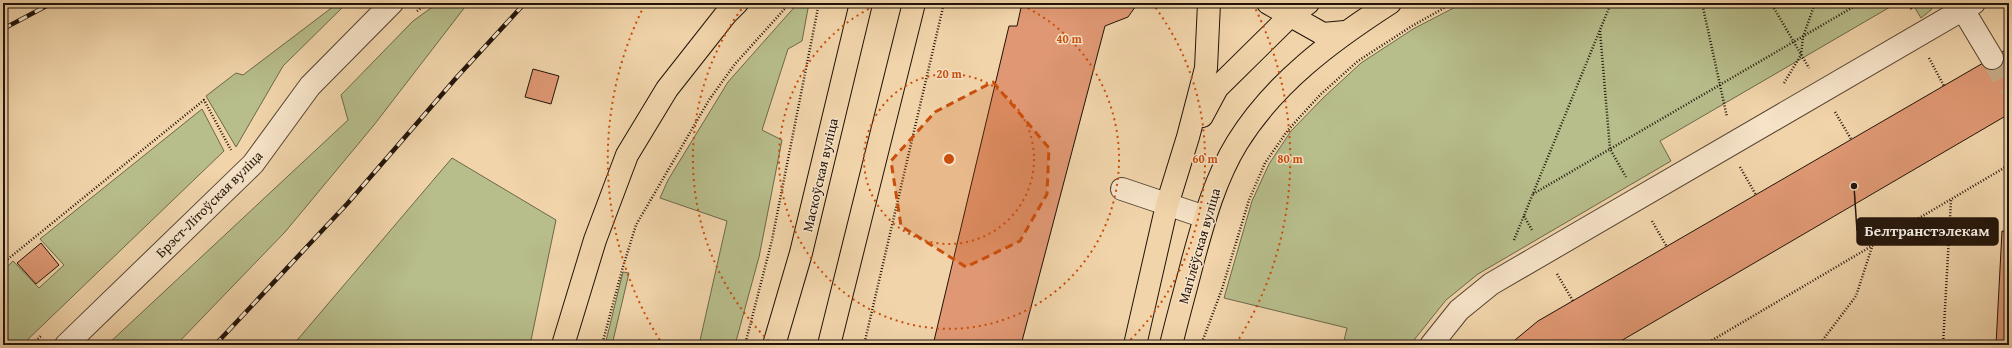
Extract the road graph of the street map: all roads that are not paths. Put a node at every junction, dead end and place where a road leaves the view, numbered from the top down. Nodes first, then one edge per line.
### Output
1 (392, 3) edge
2 (737, 3) edge
3 (861, 3) edge
4 (914, 3) edge
5 (1209, 3) edge
6 (1268, 3) edge
7 (1308, 3) edge
8 (1390, 3) edge
9 (1966, 5) edge
10 (1290, 16) junction
11 (1345, 32) junction
12 (1992, 58) tunnel mouth
13 (1188, 137) junction
14 (1122, 189) dead end
15 (1167, 205) junction
16 (1204, 217) junction
17 (66, 345) edge
18 (563, 345) edge
19 (774, 345) edge
20 (829, 345) edge
21 (1135, 345) edge
22 (1171, 345) edge
23 (1431, 345) edge

1 - 17 street, Брэст-Літоўская вуліца
2 - 18 main road
3 - 19 main road, Маскоўская вуліца
4 - 20 main road
5 - 13 main road
6 - 10 main road
7 - 10 main road
8 - 11 main road, Магілёўская вуліца
9 - 12 street
9 - 23 street
10 - 11 main road
10 - 13 main road
11 - 16 main road, Магілёўская вуліца
13 - 15 main road
14 - 15 street
15 - 16 street
15 - 21 main road
16 - 22 main road, Магілёўская вуліца

